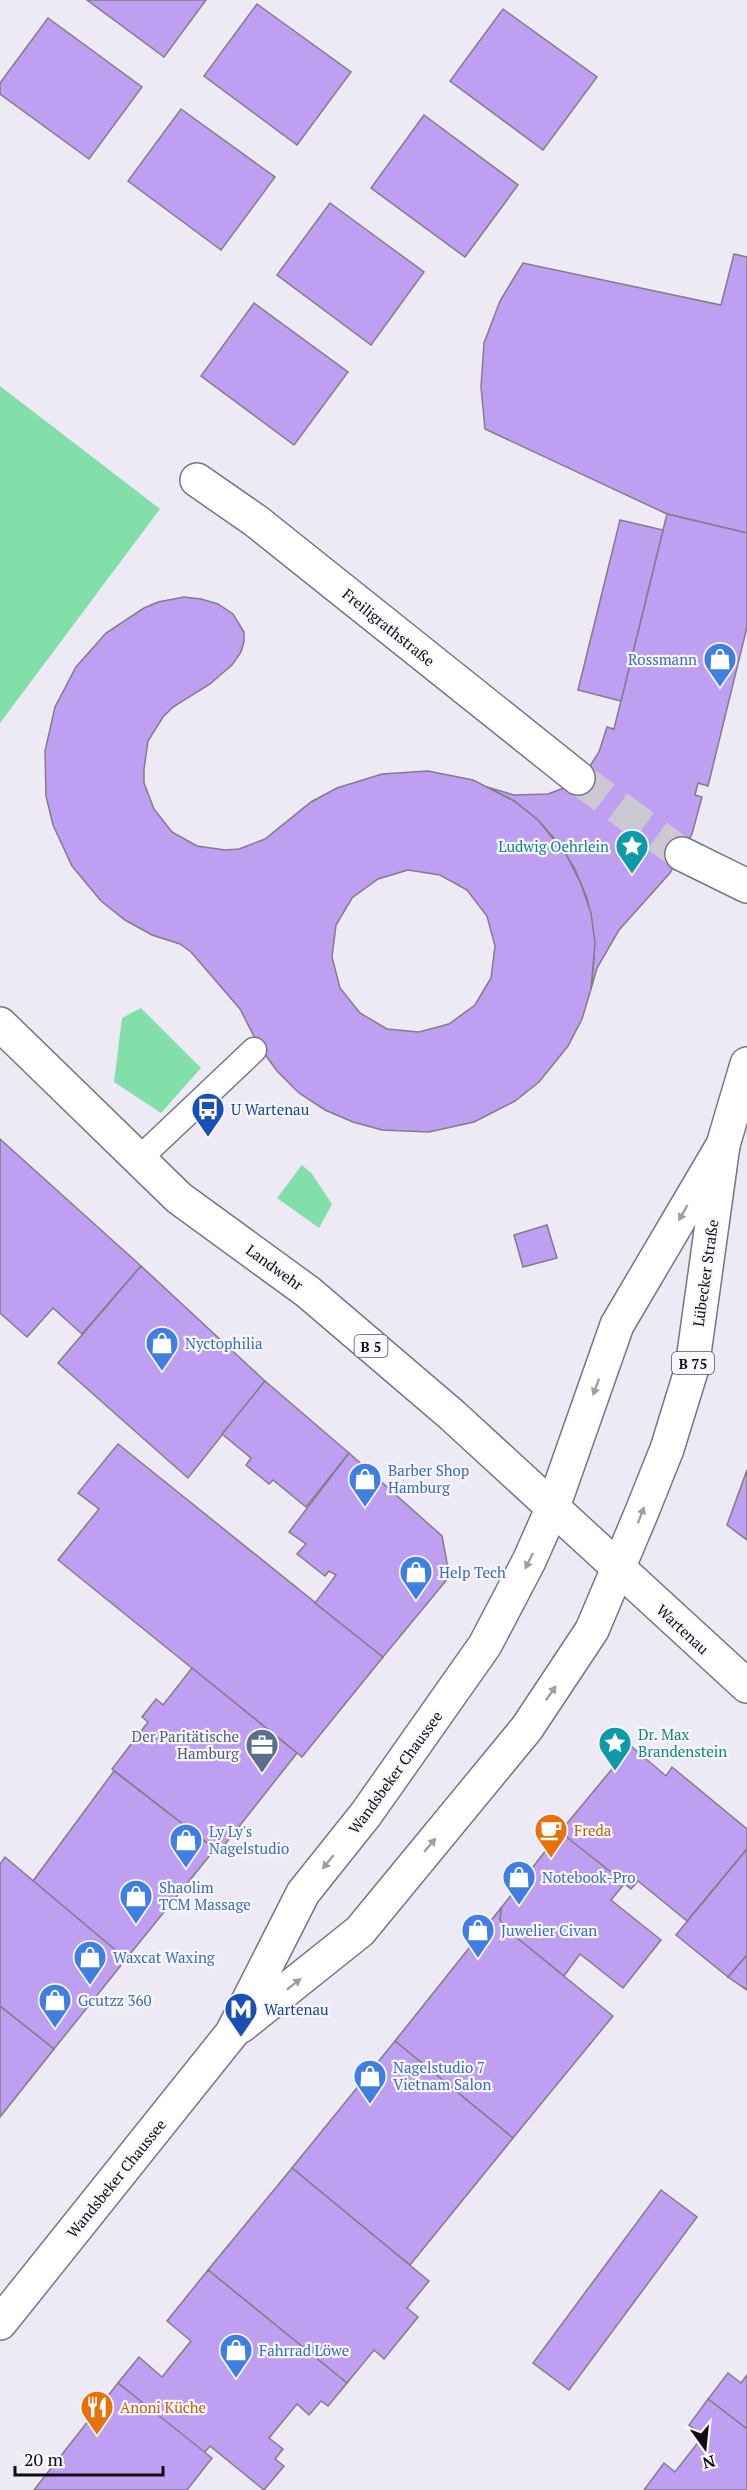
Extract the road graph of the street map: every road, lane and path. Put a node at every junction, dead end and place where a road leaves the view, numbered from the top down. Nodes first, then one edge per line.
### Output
1 (197, 480) dead end
2 (578, 778) tunnel mouth
3 (682, 854) tunnel mouth
4 (747, 886) edge
5 (0, 1024) edge
6 (254, 1050) dead end
7 (747, 1064) edge
8 (723, 1145) junction
9 (140, 1158) junction
10 (553, 1507) junction
11 (619, 1570) junction
12 (747, 1686) edge
13 (232, 2033) junction
14 (0, 2323) edge

1 - 2 main road, Freiligrathstraße
3 - 4 main road
5 - 9 main road, Landwehr / B 5
6 - 9 lane
7 - 8 main road, Lübecker Straße / B 75
8 -> 10 main road, Lübecker Straße / B 75
11 -> 8 main road, Lübecker Straße / B 75
9 - 10 main road, Landwehr / B 5
10 - 11 main road, B 5
10 -> 13 main road, Wandsbeker Chaussee
11 - 12 main road, Wartenau / B 5
13 -> 11 main road, Wandsbeker Chaussee
13 - 14 main road, Wandsbeker Chaussee

